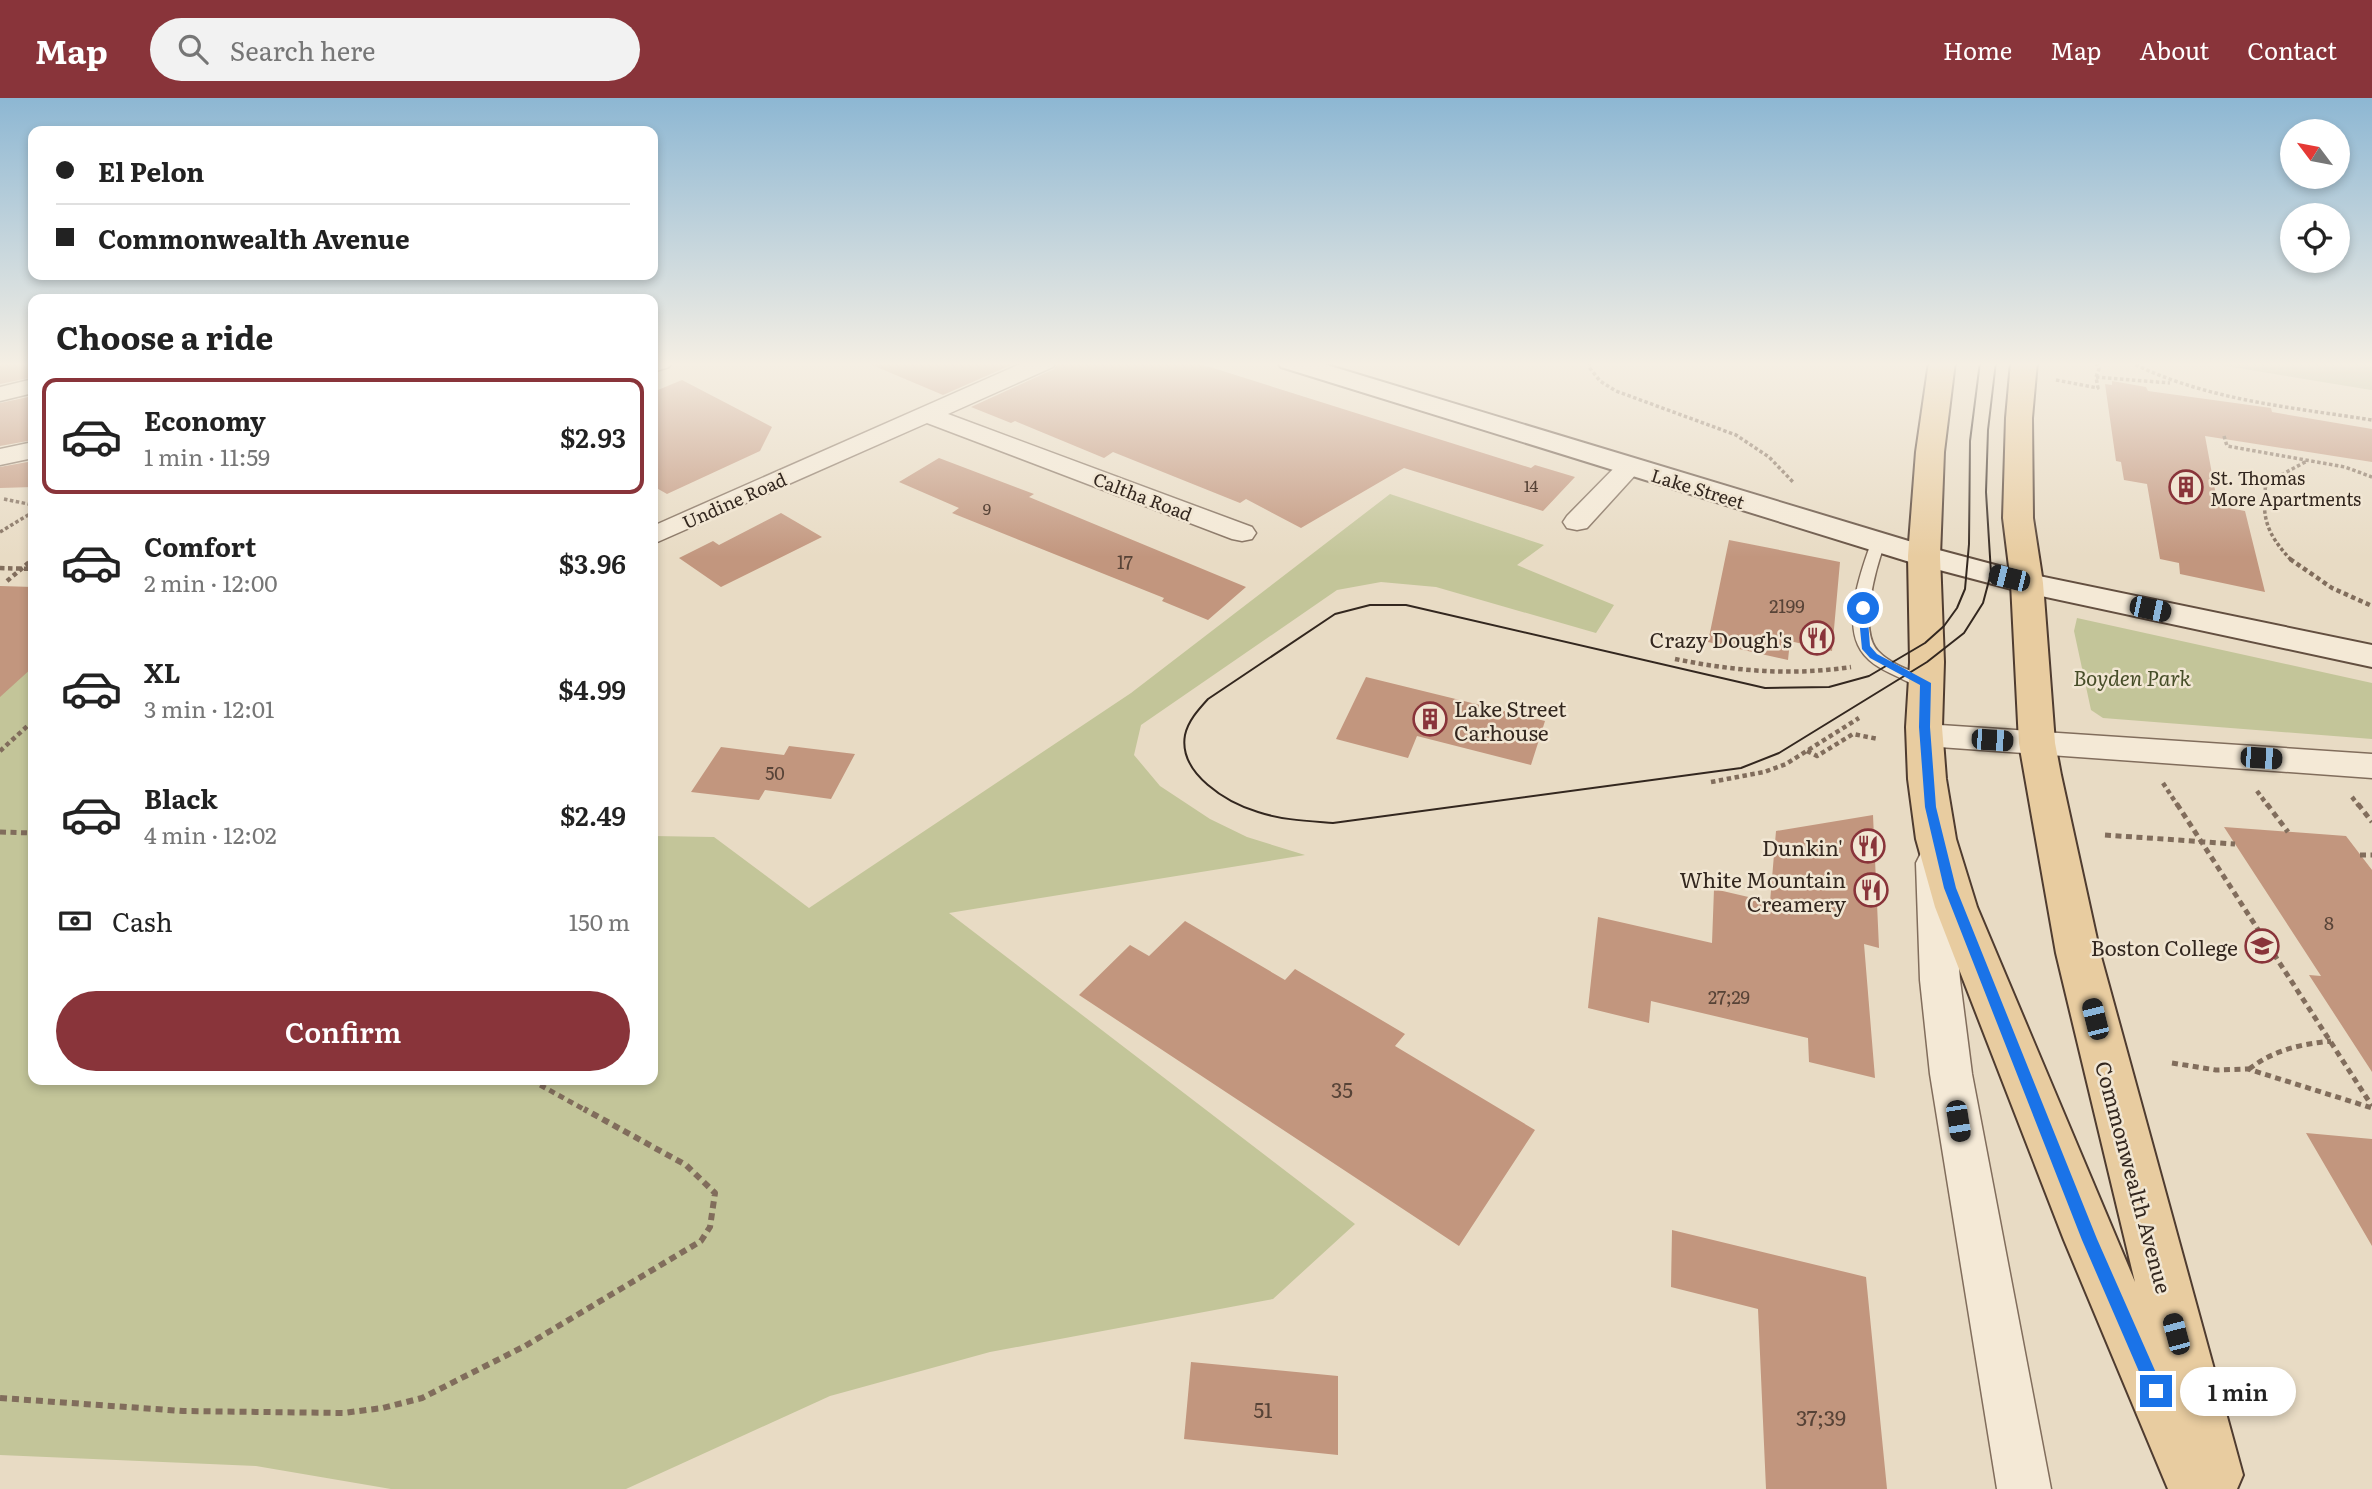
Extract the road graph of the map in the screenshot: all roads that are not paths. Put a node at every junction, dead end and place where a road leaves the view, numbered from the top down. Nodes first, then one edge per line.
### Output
1 (896, 427) edge
2 (959, 427) edge
3 (1500, 427) edge
4 (1933, 427) edge
5 (2019, 427) edge
6 (28, 451) edge
7 (0, 457) edge
8 (1629, 467) junction
9 (1577, 523) dead end
10 (1242, 533) dead end
11 (658, 534) edge
12 (1878, 544) junction
13 (1924, 556) junction
14 (2027, 583) junction
15 (2372, 656) edge
16 (1926, 683) junction
17 (1925, 735) junction
18 (2037, 743) junction
19 (2372, 766) edge
20 (1930, 807) junction
21 (2024, 1489) edge
22 (2198, 1489) edge
23 (2217, 1489) edge

1 - 11 street, Undine Road
2 - 10 street, Caltha Road
3 - 8 street, Lake Street
4 - 13 main road
5 - 14 main road, Commonwealth Avenue
6 - 7 street
8 - 9 street
8 - 12 street, Lake Street
12 - 13 street, Lake Street
12 - 16 lane
13 - 14 street, Lake Street
13 - 16 main road
14 - 15 street, Lake Street
14 - 18 main road, Commonwealth Avenue
16 - 17 main road
17 - 18 street
17 - 20 main road
18 - 19 street
18 - 23 main road, Commonwealth Avenue
20 - 21 street
20 - 22 main road

